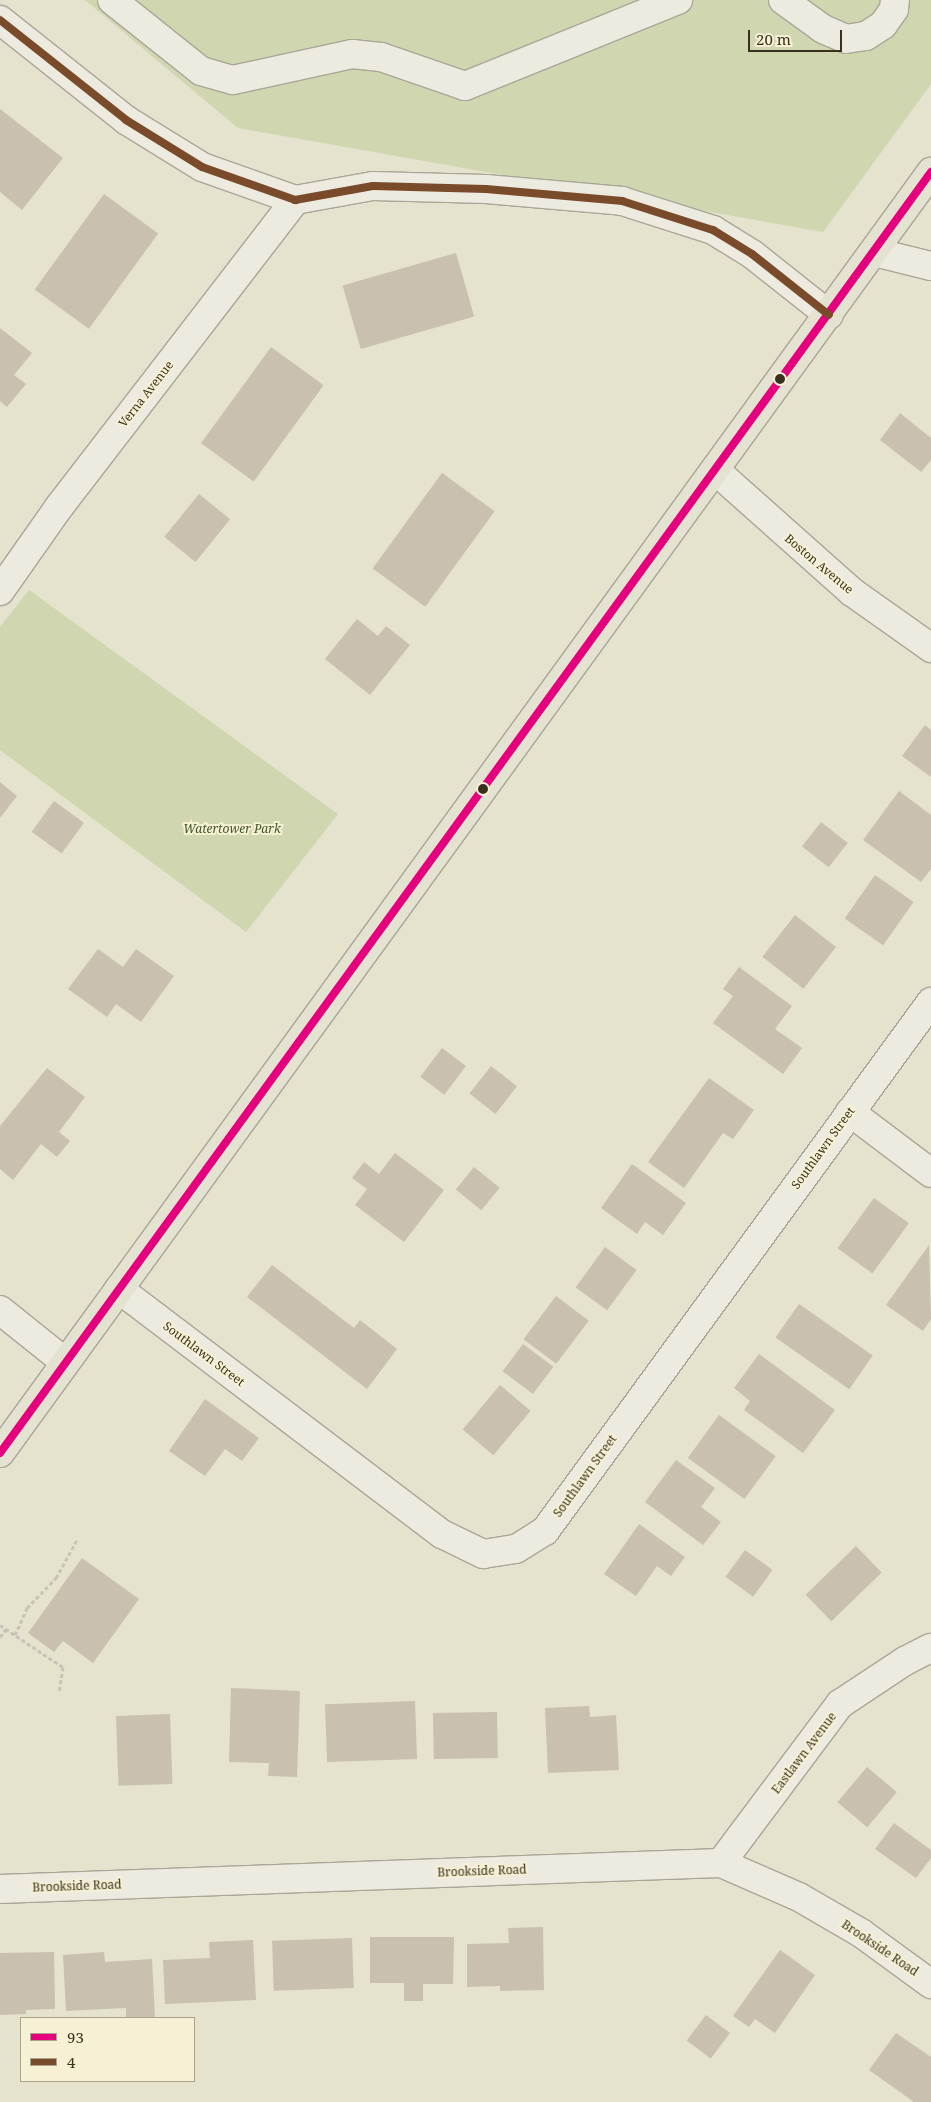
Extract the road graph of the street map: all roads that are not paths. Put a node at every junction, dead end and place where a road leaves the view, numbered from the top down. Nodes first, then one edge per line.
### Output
1 (112, 0) edge
2 (678, 0) edge
3 (783, 0) edge
4 (895, 0) edge
5 (0, 20) edge
6 (931, 172) edge
7 (295, 200) junction
8 (874, 252) junction
9 (931, 266) edge
10 (829, 315) junction
11 (715, 470) junction
12 (0, 591) edge
13 (931, 648) edge
14 (931, 1002) edge
15 (850, 1112) junction
16 (931, 1173) edge
17 (119, 1289) junction
18 (0, 1310) edge
19 (65, 1362) junction
20 (0, 1453) edge
21 (931, 1648) edge
22 (721, 1863) junction
23 (0, 1889) edge
24 (931, 1984) edge

1 - 2 street
3 - 4 street
5 - 7 street
6 - 8 main road
7 - 10 street
7 - 12 street, Verna Avenue
8 - 9 street
8 - 10 main road
10 - 11 main road
11 - 13 street, Boston Avenue
11 - 17 main road
14 - 15 street, Southlawn Street
15 - 16 street
15 - 17 street, Southlawn Street
17 - 19 main road
18 - 19 street
19 - 20 main road
21 - 22 street, Eastlawn Avenue
22 - 23 street, Brookside Road
22 - 24 street, Brookside Road

